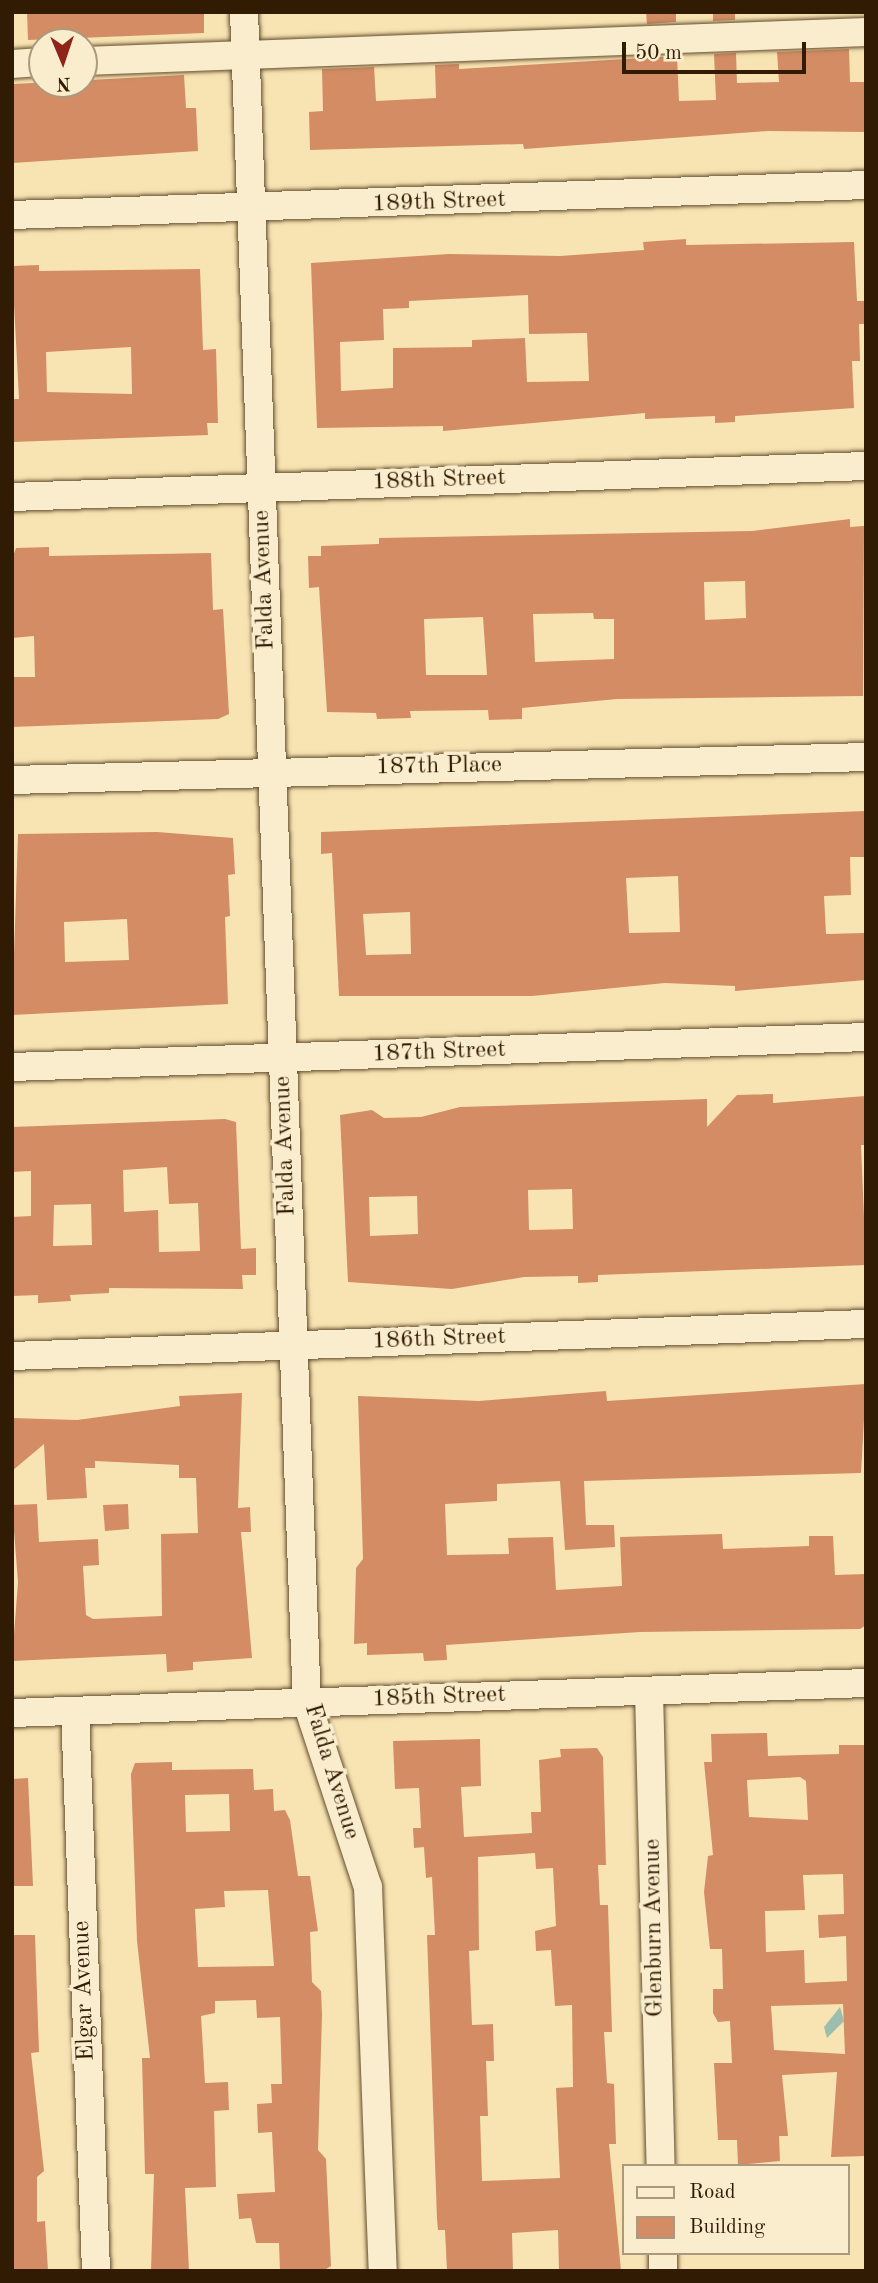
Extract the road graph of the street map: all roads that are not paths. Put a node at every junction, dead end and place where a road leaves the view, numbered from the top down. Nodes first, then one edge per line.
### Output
1 (244, 12) edge
2 (866, 32) edge
3 (246, 54) junction
4 (98, 60) edge
5 (866, 185) edge
6 (251, 211) junction
7 (12, 215) edge
8 (866, 466) edge
9 (262, 488) junction
10 (12, 497) edge
11 (866, 757) edge
12 (272, 771) junction
13 (12, 780) edge
14 (866, 1037) edge
15 (283, 1059) junction
16 (12, 1067) edge
17 (866, 1324) edge
18 (294, 1346) junction
19 (12, 1356) edge
20 (866, 1683) edge
21 (649, 1691) junction
22 (307, 1703) junction
23 (75, 1711) junction
24 (12, 1713) edge
25 (661, 2164) edge
26 (96, 2271) edge
27 (383, 2271) edge

1 - 3 street, Falda Avenue
2 - 3 street
3 - 4 street
3 - 6 street, Falda Avenue
5 - 6 street, 189th Street
6 - 7 street, 189th Street
6 - 9 street, Falda Avenue
8 - 9 street, 188th Street
9 - 10 street, 188th Street
9 - 12 street, Falda Avenue
11 - 12 street, 187th Place
12 - 13 street, 187th Place
12 - 15 street, Falda Avenue
14 - 15 street, 187th Street
15 - 16 street, 187th Street
15 - 18 street, Falda Avenue
17 - 18 street, 186th Street
18 - 19 street, 186th Street
18 - 22 street, Falda Avenue
20 - 21 street, 185th Street
21 - 22 street, 185th Street
21 - 25 street, Glenburn Avenue
22 - 23 street, 185th Street
22 - 27 street, Falda Avenue
23 - 24 street, 185th Street
23 - 26 street, Elgar Avenue

